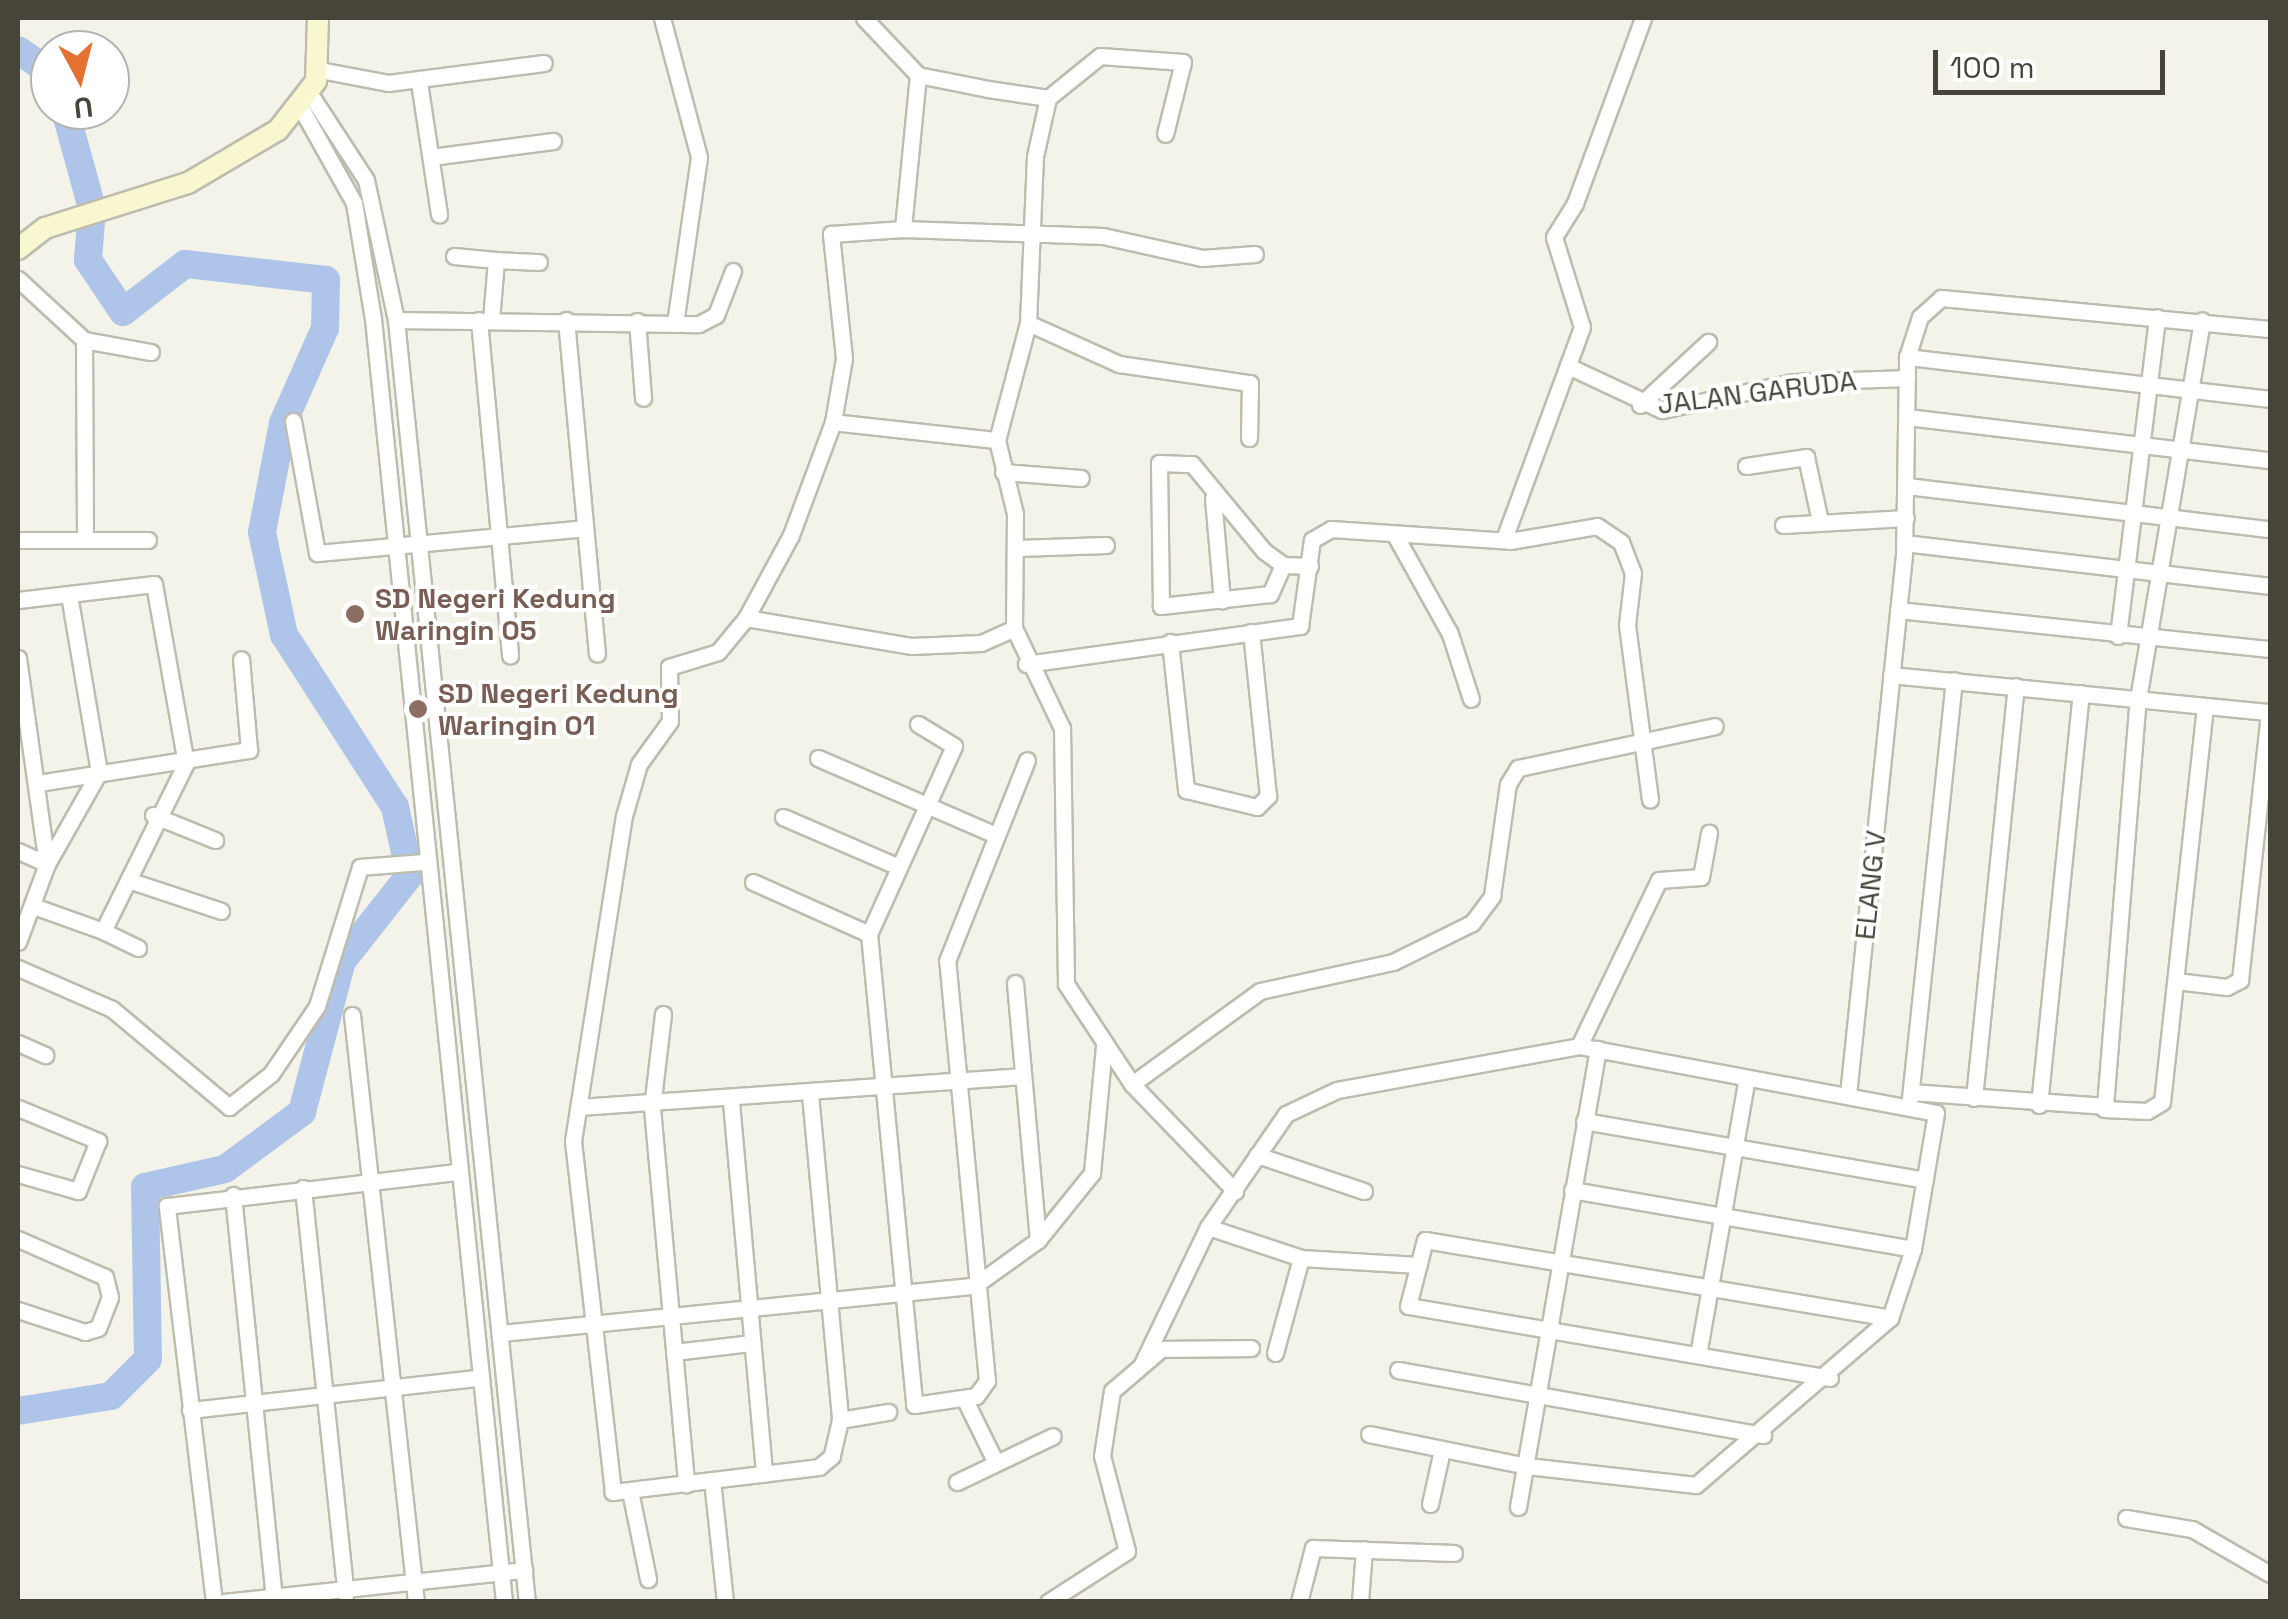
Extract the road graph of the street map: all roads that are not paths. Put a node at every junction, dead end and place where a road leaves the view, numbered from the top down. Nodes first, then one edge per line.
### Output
1 (318, 18) edge
2 (662, 18) edge
3 (864, 18) edge
4 (1643, 18) edge
5 (544, 63) dead end
6 (320, 70) junction
7 (918, 75) junction
8 (419, 82) junction
9 (1048, 98) junction
10 (306, 101) junction
11 (1165, 134) dead end
12 (553, 141) dead end
13 (431, 157) junction
14 (440, 216) dead end
15 (903, 229) junction
16 (1039, 234) junction
17 (18, 249) edge
18 (1255, 254) dead end
19 (454, 256) dead end
20 (496, 260) junction
21 (539, 262) dead end
22 (733, 271) dead end
23 (18, 279) edge
24 (2157, 317) junction
25 (396, 320) junction
26 (485, 320) junction
27 (566, 320) junction
28 (2202, 320) junction
29 (637, 321) junction
30 (675, 322) junction
31 (1028, 323) junction
32 (2270, 329) edge
33 (84, 340) junction
34 (1708, 342) dead end
35 (151, 352) dead end
36 (1907, 357) junction
37 (1568, 366) junction
38 (1907, 378) junction
39 (2150, 386) junction
40 (2189, 391) junction
41 (643, 398) dead end
42 (2270, 399) edge
43 (1640, 404) junction
44 (1907, 418) junction
45 (293, 421) dead end
46 (833, 422) junction
47 (1249, 438) dead end
48 (997, 440) junction
49 (2143, 445) junction
50 (2179, 450) junction
51 (2270, 460) edge
52 (1746, 466) dead end
53 (1002, 472) junction
54 (1081, 478) dead end
55 (1907, 486) junction
56 (1213, 498) junction
57 (2135, 515) junction
58 (1906, 518) junction
59 (2167, 521) junction
60 (1820, 522) junction
61 (1783, 525) dead end
62 (585, 528) junction
63 (2270, 530) edge
64 (85, 533) junction
65 (1395, 534) junction
66 (499, 536) junction
67 (1504, 539) junction
68 (18, 540) edge
69 (148, 540) dead end
70 (1904, 542) junction
71 (421, 545) junction
72 (1106, 545) dead end
73 (394, 548) junction
74 (1016, 548) junction
75 (1283, 565) junction
76 (1310, 566) junction
77 (2128, 571) junction
78 (2159, 574) junction
79 (2270, 586) edge
80 (68, 595) junction
81 (18, 600) edge
82 (1222, 601) junction
83 (1898, 610) junction
84 (746, 618) junction
85 (1014, 628) junction
86 (1251, 632) junction
87 (2118, 636) junction
88 (2148, 640) junction
89 (1170, 642) junction
90 (2270, 649) edge
91 (596, 654) dead end
92 (510, 656) dead end
93 (18, 658) edge
94 (241, 659) dead end
95 (1026, 664) junction
96 (1892, 675) junction
97 (1954, 680) junction
98 (2016, 686) junction
99 (2082, 693) junction
100 (1471, 699) dead end
101 (2138, 699) junction
102 (2205, 706) junction
103 (2270, 712) edge
104 (918, 724) dead end
105 (1714, 726) dead end
106 (1639, 744) junction
107 (24, 750) edge
108 (818, 758) dead end
109 (1027, 760) dead end
110 (186, 762) junction
111 (2267, 771) edge
112 (99, 772) junction
113 (38, 783) junction
114 (1650, 799) dead end
115 (926, 806) junction
116 (153, 815) junction
117 (783, 817) dead end
118 (2264, 830) edge
119 (1710, 833) dead end
120 (996, 834) junction
121 (216, 840) dead end
122 (18, 851) edge
123 (47, 864) junction
124 (417, 866) junction
125 (897, 866) junction
126 (454, 875) junction
127 (128, 880) junction
128 (753, 882) dead end
129 (33, 906) junction
130 (220, 911) dead end
131 (22, 922) edge
132 (103, 931) junction
133 (869, 934) junction
134 (18, 942) edge
135 (138, 948) dead end
136 (18, 968) edge
137 (2176, 981) junction
138 (1015, 983) dead end
139 (352, 1014) dead end
140 (664, 1014) dead end
141 (18, 1043) edge
142 (1579, 1046) junction
143 (1104, 1047) junction
144 (1598, 1050) junction
145 (45, 1055) dead end
146 (473, 1067) junction
147 (445, 1070) junction
148 (1023, 1076) junction
149 (1747, 1078) junction
150 (956, 1082) junction
151 (1132, 1084) junction
152 (880, 1088) junction
153 (810, 1094) junction
154 (1848, 1095) junction
155 (1974, 1098) junction
156 (1910, 1099) junction
157 (731, 1102) junction
158 (2039, 1105) junction
159 (579, 1107) junction
160 (18, 1108) edge
161 (652, 1108) junction
162 (2104, 1110) junction
163 (1584, 1122) junction
164 (1734, 1147) junction
165 (1258, 1155) junction
166 (455, 1172) junction
167 (18, 1174) edge
168 (1925, 1180) junction
169 (373, 1181) junction
170 (303, 1188) junction
171 (1572, 1190) junction
172 (1236, 1191) junction
173 (1364, 1191) dead end
174 (233, 1195) junction
175 (1722, 1216) junction
176 (489, 1224) junction
177 (1208, 1227) junction
178 (463, 1228) junction
179 (18, 1238) edge
180 (1038, 1240) junction
181 (1913, 1249) junction
182 (1302, 1258) junction
183 (1560, 1259) junction
184 (1418, 1265) junction
185 (1710, 1285) junction
186 (974, 1286) junction
187 (903, 1296) junction
188 (829, 1303) junction
189 (18, 1310) edge
190 (749, 1310) junction
191 (671, 1318) junction
192 (1890, 1318) junction
193 (593, 1325) junction
194 (1548, 1329) junction
195 (501, 1333) junction
196 (752, 1344) junction
197 (1251, 1348) dead end
198 (674, 1352) junction
199 (1275, 1353) dead end
200 (1698, 1355) junction
201 (1142, 1364) junction
202 (1398, 1370) dead end
203 (475, 1378) junction
204 (1830, 1378) junction
205 (399, 1391) junction
206 (1540, 1397) junction
207 (327, 1399) junction
208 (965, 1400) junction
209 (254, 1405) junction
210 (190, 1410) junction
211 (888, 1412) dead end
212 (840, 1420) junction
213 (1369, 1434) dead end
214 (1763, 1434) junction
215 (1053, 1436) dead end
216 (1442, 1450) junction
217 (996, 1463) junction
218 (1527, 1466) junction
219 (764, 1474) junction
220 (712, 1480) junction
221 (957, 1482) dead end
222 (686, 1484) junction
223 (630, 1491) junction
224 (1430, 1504) dead end
225 (1518, 1507) dead end
226 (2126, 1518) dead end
227 (1364, 1550) junction
228 (1454, 1553) dead end
229 (524, 1570) junction
230 (502, 1574) junction
231 (2270, 1574) edge
232 (648, 1579) dead end
233 (346, 1594) junction
234 (416, 1594) edge
235 (274, 1598) junction
236 (214, 1602) edge
237 (224, 1602) edge
238 (504, 1602) edge
239 (528, 1602) edge
240 (724, 1602) edge
241 (1048, 1602) edge
242 (1299, 1602) edge
243 (1360, 1602) edge

1 - 6 main road
2 - 30 street
3 - 7 street
4 - 37 street
5 - 8 street
6 - 8 street
6 - 10 main road
7 - 9 street
7 - 15 street
8 - 13 street
9 - 11 street
9 - 16 street
10 - 17 main road
10 - 25 street
10 - 73 street
12 - 13 street
13 - 14 street
15 - 16 street
15 - 46 street
16 - 18 street
16 - 31 street
19 - 20 street
20 - 21 street
20 - 26 street
22 - 30 street
23 - 33 street
24 - 28 street
24 - 36 street
24 - 39 street
25 - 26 street
25 - 71 street
26 - 27 street
26 - 66 street
27 - 29 street
27 - 62 street
28 - 32 street
28 - 40 street
29 - 30 street
29 - 41 street
31 - 47 street
31 - 48 street
33 - 35 street
33 - 64 street
34 - 43 street, JALAN GARUDA
36 - 38 street, ELANG V
36 - 39 street
37 - 43 street
37 - 67 street
38 - 43 street, JALAN GARUDA
38 - 44 street, ELANG V
39 - 40 street
39 - 49 street
40 - 42 street
40 - 50 street
44 - 49 street
44 - 55 street, ELANG V
45 - 73 street
46 - 48 street
46 - 84 street
48 - 53 street
49 - 50 street
49 - 57 street
50 - 51 street
50 - 59 street
52 - 60 street
53 - 54 street
53 - 74 street
55 - 57 street
55 - 58 street, ELANG V
56 - 75 street
56 - 82 street
56 - 82 street
57 - 59 street
57 - 77 street
58 - 60 street
58 - 70 street, ELANG V
59 - 63 street
59 - 78 street
60 - 61 street
62 - 66 street
62 - 91 street
64 - 68 street
64 - 69 street
65 - 67 street
65 - 76 street
65 - 100 street
66 - 71 street
66 - 92 street
67 - 106 street
70 - 77 street
70 - 83 street, ELANG V
71 - 73 street
71 - 126 street
72 - 74 street
73 - 124 street
74 - 85 street
75 - 76 street
75 - 82 street
76 - 86 street
77 - 78 street
77 - 87 street
78 - 79 street
78 - 88 street
80 - 81 street
80 - 110 street
80 - 112 street
83 - 87 street
83 - 96 street, ELANG V
84 - 85 street
84 - 159 street
85 - 95 street
86 - 89 street
86 - 89 street
87 - 88 street
88 - 90 street
88 - 101 street
89 - 95 street
93 - 107 street
94 - 110 street
95 - 143 street
96 - 97 street
96 - 154 street, ELANG V
97 - 98 street
97 - 156 street
98 - 99 street
98 - 155 street
99 - 101 street
99 - 158 street
101 - 102 street
101 - 162 street
102 - 103 street
102 - 137 street
103 - 111 street
104 - 115 street
105 - 106 street
106 - 114 street
106 - 151 street
107 - 113 street
108 - 115 street
109 - 120 street
110 - 112 street
110 - 116 street
111 - 118 street
112 - 113 street
112 - 123 street
113 - 123 street
115 - 120 street
115 - 125 street
116 - 121 street
116 - 127 street
117 - 125 street
118 - 137 street
119 - 142 street
120 - 150 street
122 - 123 street
123 - 129 street
124 - 126 street
124 - 136 street
124 - 147 street
125 - 133 street
126 - 146 street
127 - 130 street
127 - 132 street
128 - 133 street
129 - 131 street
129 - 132 street
131 - 134 street
132 - 135 street
133 - 152 street
137 - 162 street
138 - 148 street
139 - 169 street
140 - 161 street
141 - 145 street
142 - 144 street
142 - 165 street
143 - 151 street
143 - 180 street
144 - 149 street
144 - 163 street
146 - 147 street
146 - 176 street
147 - 166 street
148 - 150 street
148 - 180 street
149 - 154 street
149 - 164 street
150 - 152 street
150 - 186 street
151 - 172 street
152 - 153 street
152 - 187 street
153 - 157 street
153 - 188 street
154 - 156 street
155 - 156 street
155 - 158 street
156 - 168 street
157 - 161 street
157 - 190 street
158 - 162 street
159 - 161 street
159 - 193 street
160 - 167 street
161 - 191 street
163 - 164 street
163 - 171 street
164 - 168 street
164 - 175 street
165 - 172 street
165 - 173 street
166 - 169 street
166 - 178 street
168 - 181 street
169 - 170 street
169 - 205 street
170 - 174 street
170 - 207 street
171 - 175 street
171 - 183 street
172 - 177 street
174 - 209 street
174 - 210 street
175 - 181 street
175 - 185 street
176 - 178 street
176 - 195 street
177 - 182 street
177 - 201 street
178 - 203 street
179 - 189 street
180 - 186 street
181 - 192 street
182 - 184 street
182 - 199 street
183 - 184 street
183 - 185 street
183 - 194 street
184 - 194 street
185 - 192 street
185 - 200 street
186 - 187 street
186 - 208 street
187 - 188 street
187 - 208 street
188 - 190 street
188 - 212 street
190 - 191 street
190 - 196 street
191 - 193 street
191 - 198 street
192 - 204 street
193 - 195 street
193 - 223 street
194 - 200 street
194 - 206 street
195 - 229 street
196 - 198 street
196 - 219 street
197 - 201 street
198 - 222 street
200 - 204 street
201 - 241 street
202 - 206 street
203 - 205 street
203 - 230 street
204 - 214 street
205 - 207 street
205 - 234 street
206 - 214 street
206 - 218 street
207 - 209 street
207 - 233 street
208 - 217 street
209 - 210 street
209 - 235 street
210 - 236 street
211 - 212 street
212 - 219 street
213 - 216 street
214 - 218 street
215 - 217 street
216 - 218 street
216 - 224 street
217 - 221 street
218 - 225 street
219 - 220 street
220 - 222 street
220 - 240 street
222 - 223 street
223 - 232 street
226 - 231 street
227 - 228 street
227 - 242 street
227 - 243 street
229 - 230 street
229 - 239 street
230 - 234 street
230 - 238 street
233 - 234 street
233 - 235 street
235 - 237 street

